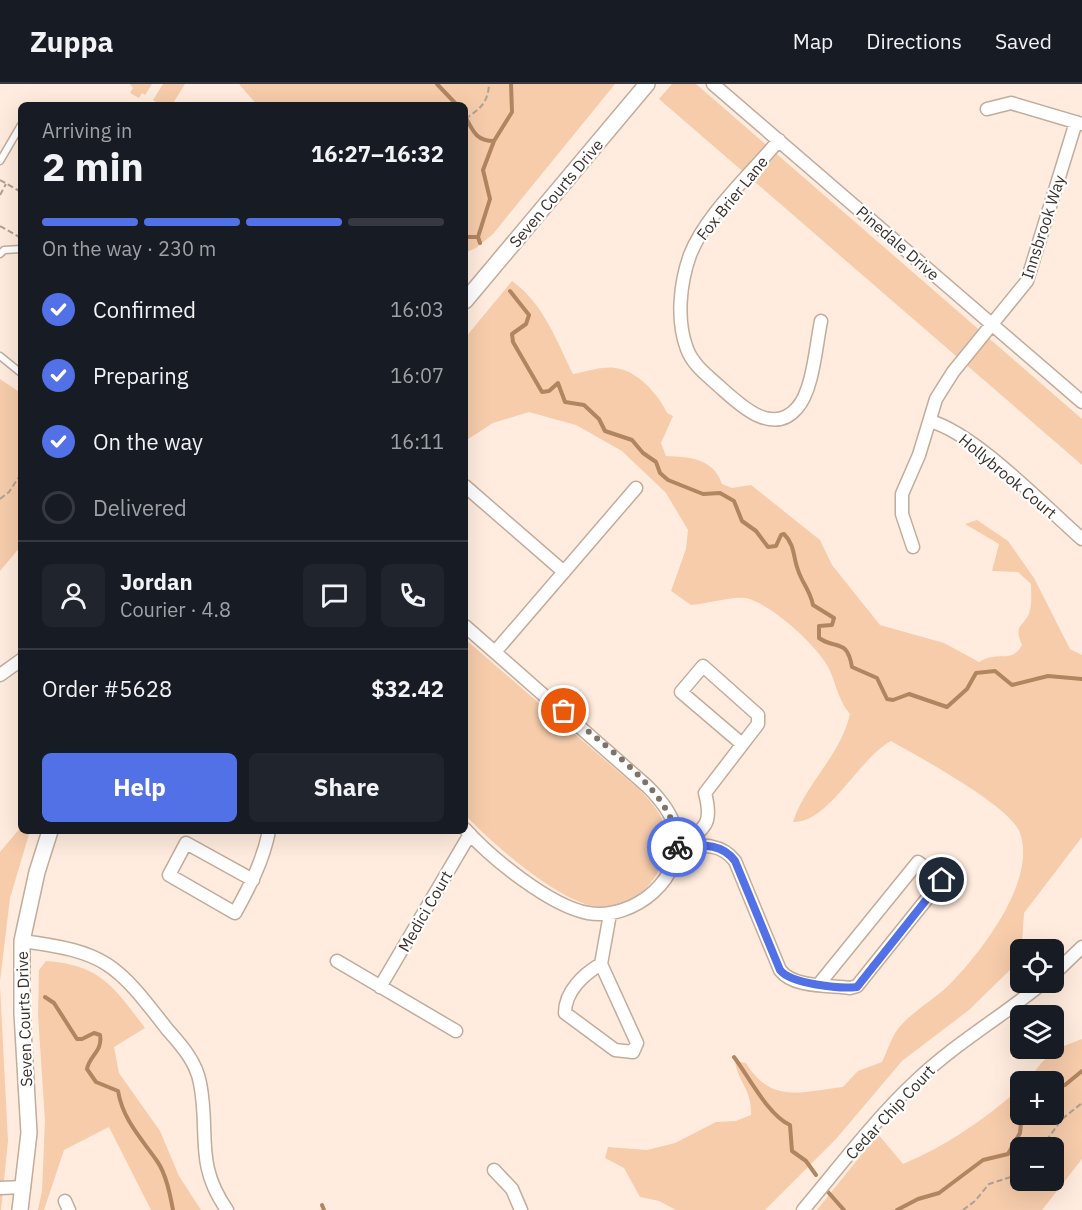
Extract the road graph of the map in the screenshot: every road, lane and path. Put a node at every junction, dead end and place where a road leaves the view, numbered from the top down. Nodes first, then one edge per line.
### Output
1 (489, 84) edge
2 (646, 84) edge
3 (713, 84) edge
4 (987, 109) dead end
5 (468, 117) edge
6 (1079, 123) edge
7 (18, 130) edge
8 (779, 140) junction
9 (0, 161) edge
10 (0, 180) edge
11 (6, 184) junction
12 (18, 190) edge
13 (0, 195) edge
14 (0, 226) edge
15 (18, 236) edge
16 (18, 249) edge
17 (0, 254) edge
18 (468, 297) edge
19 (821, 321) dead end
20 (993, 324) junction
21 (0, 356) edge
22 (18, 371) edge
23 (1082, 402) edge
24 (930, 421) junction
25 (18, 478) edge
26 (636, 488) dead end
27 (468, 489) edge
28 (0, 499) edge
29 (1082, 539) edge
30 (913, 547) dead end
31 (564, 572) junction
32 (468, 629) edge
33 (495, 652) junction
34 (18, 666) edge
35 (0, 675) edge
36 (742, 744) junction
37 (468, 833) edge
38 (49, 834) edge
39 (268, 834) edge
40 (466, 834) edge
41 (676, 847) junction
42 (253, 880) junction
43 (610, 914) junction
44 (22, 941) junction
45 (1082, 947) edge
46 (337, 962) dead end
47 (601, 964) junction
48 (1064, 964) edge
49 (819, 984) junction
50 (380, 987) junction
51 (1029, 993) edge
52 (456, 1031) dead end
53 (1082, 1103) edge
54 (1049, 1137) edge
55 (494, 1170) dead end
56 (1010, 1177) edge
57 (24, 1187) junction
58 (0, 1188) edge
59 (20, 1210) edge
60 (227, 1210) edge
61 (521, 1210) edge
62 (803, 1210) edge
63 (963, 1210) edge

1 - 5 path
2 - 18 street, Seven Courts Drive
3 - 8 street, Pinedale Drive
4 - 6 street
6 - 20 street, Innsbrook Way
7 - 9 lane
8 - 19 street, Fox Brier Lane
8 - 20 street, Pinedale Drive
10 - 11 path
11 - 12 path
11 - 13 path
14 - 15 path
16 - 17 lane
20 - 23 street, Pinedale Drive
20 - 24 street, Innsbrook Way
21 - 22 lane
24 - 29 street, Hollybrook Court
24 - 30 street, Innsbrook Way
25 - 28 path
26 - 31 street
27 - 31 street
31 - 33 street
32 - 33 street
33 - 41 street
34 - 35 street
36 - 36 street
36 - 41 street
37 - 43 street
38 - 44 street, Seven Courts Drive
39 - 42 street
40 - 50 street, Medici Court
41 - 43 street
41 - 49 street
42 - 42 street
43 - 47 street
44 - 57 street, Seven Courts Drive
44 - 60 street
45 - 48 street
46 - 50 street
47 - 47 street
49 - 49 street
50 - 52 street
51 - 62 street, Cedar Chip Court
53 - 54 path
55 - 61 street
56 - 63 path
57 - 58 street
57 - 59 street, Seven Courts Drive

